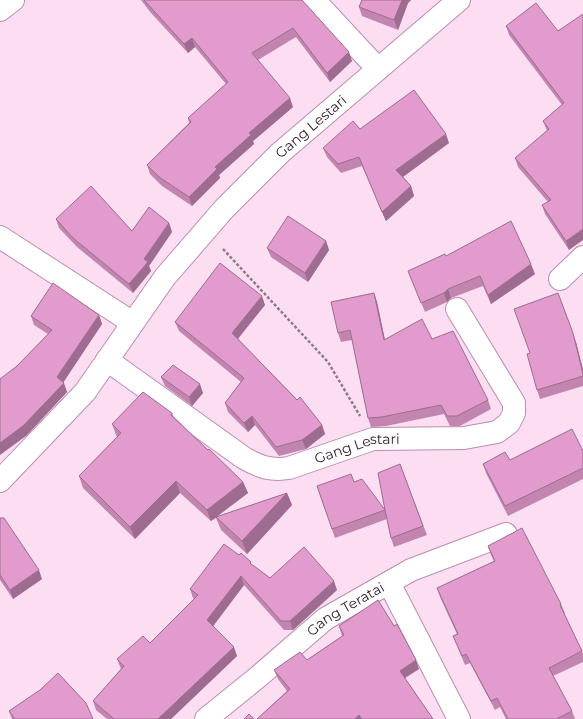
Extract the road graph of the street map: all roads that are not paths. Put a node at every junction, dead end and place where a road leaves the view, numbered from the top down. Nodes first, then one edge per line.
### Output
1 (13, 0) edge
2 (314, 0) edge
3 (459, 0) edge
4 (0, 10) edge
5 (378, 69) junction
6 (0, 237) edge
7 (583, 257) edge
8 (560, 279) dead end
9 (457, 309) dead end
10 (132, 323) junction
11 (107, 360) junction
12 (0, 481) edge
13 (506, 534) dead end
14 (388, 583) junction
15 (206, 719) edge
16 (459, 719) edge

1 - 4 street
2 - 5 street
3 - 5 street, Gang Lestari
5 - 10 street, Gang Lestari
6 - 10 street
7 - 8 street
9 - 11 street, Gang Lestari
10 - 11 street, Gang Lestari
11 - 12 street, Gang Lestari
13 - 14 street, Gang Teratai
14 - 15 street, Gang Teratai
14 - 16 street

